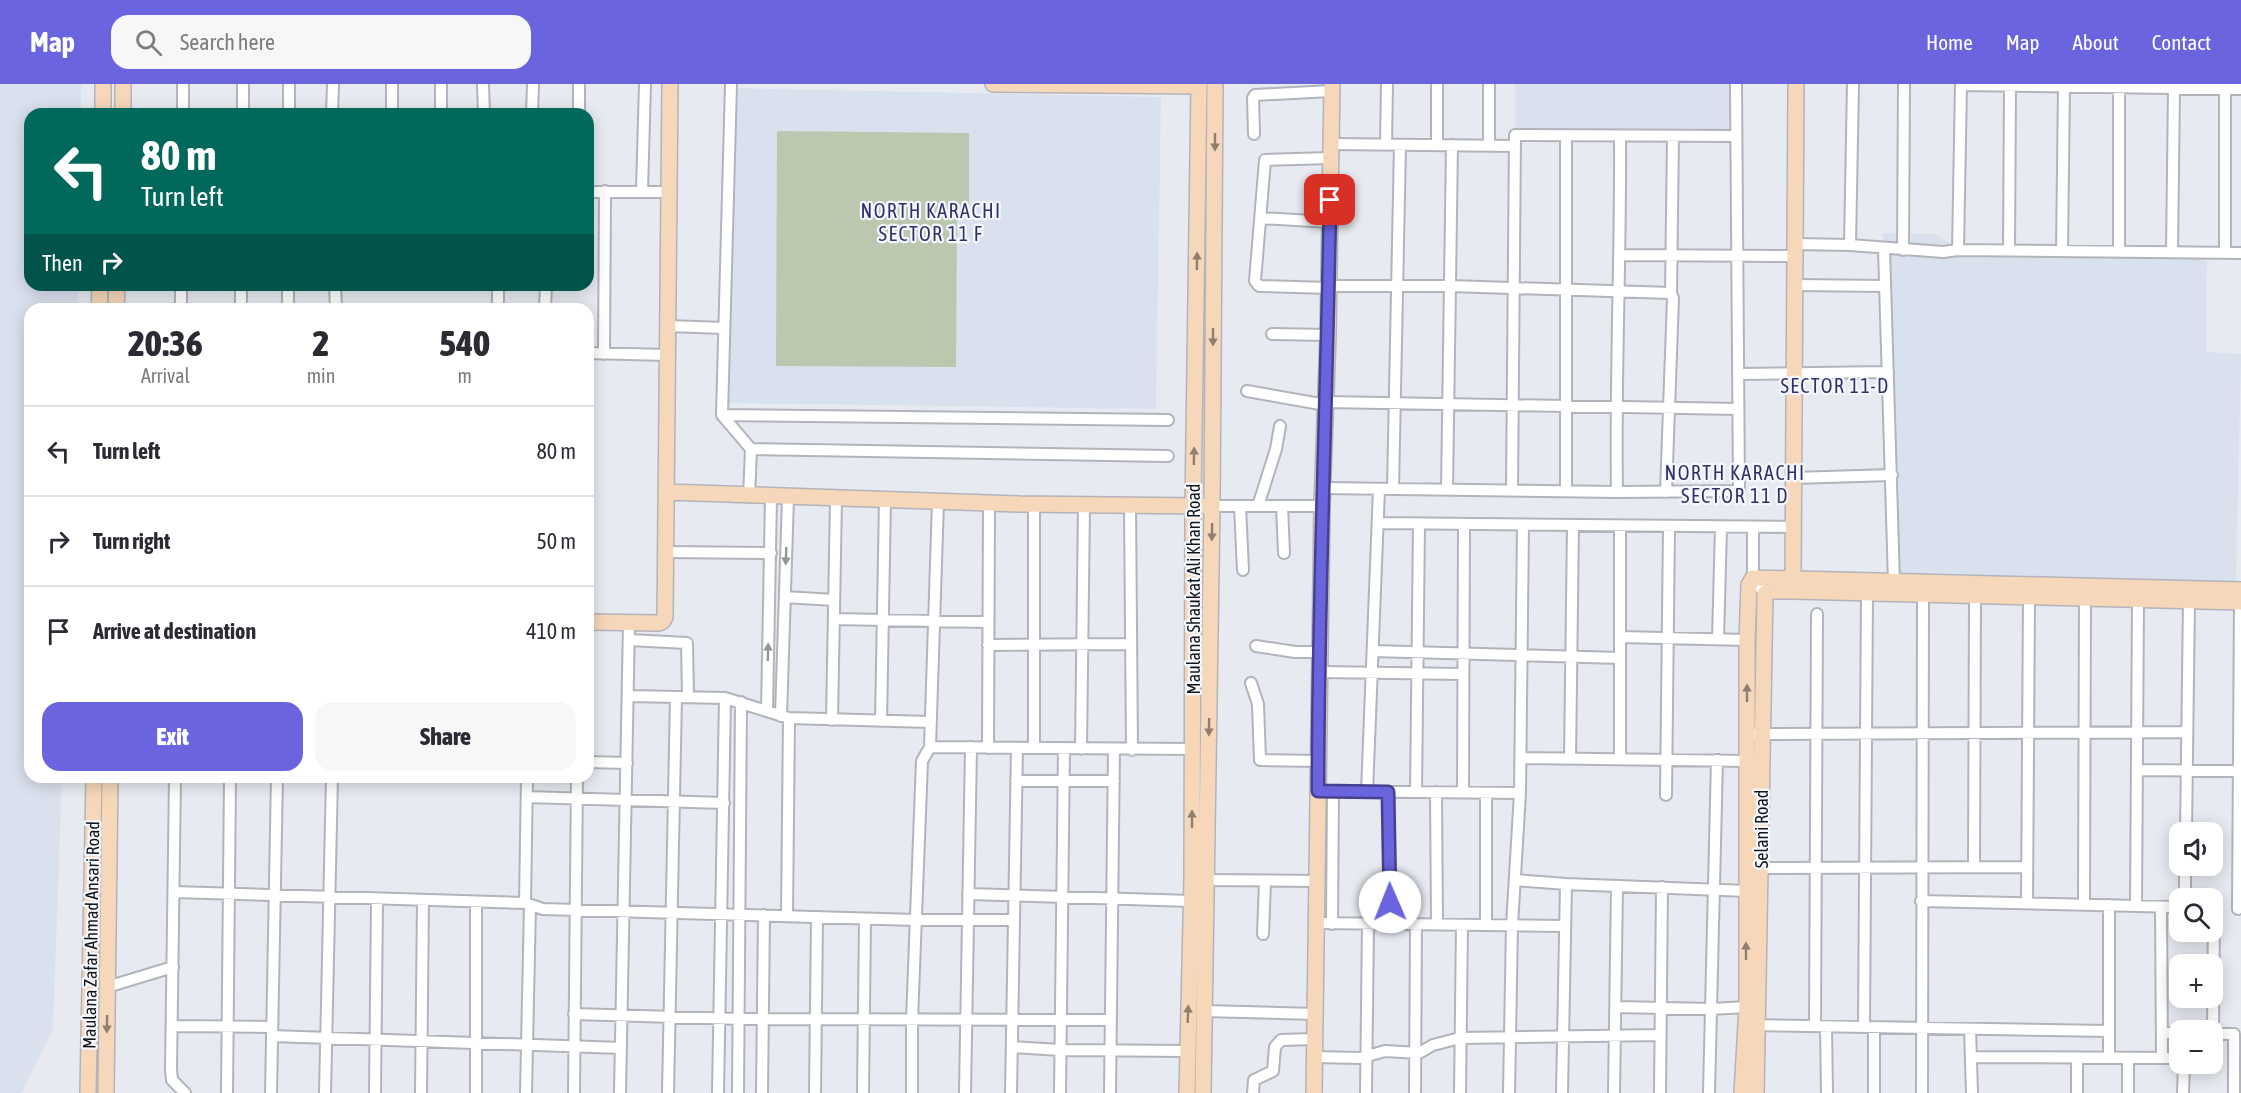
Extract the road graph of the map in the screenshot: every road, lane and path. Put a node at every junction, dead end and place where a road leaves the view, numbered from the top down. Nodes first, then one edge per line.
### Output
1 (103, 84) edge
2 (123, 84) edge
3 (183, 84) edge
4 (243, 84) edge
5 (289, 84) edge
6 (333, 84) edge
7 (392, 84) edge
8 (441, 84) edge
9 (483, 84) edge
10 (533, 84) edge
11 (579, 84) edge
12 (645, 84) edge
13 (670, 84) edge
14 (731, 84) edge
15 (993, 84) edge
16 (1215, 84) edge
17 (1387, 84) edge
18 (1437, 84) edge
19 (1489, 84) edge
20 (1736, 84) edge
21 (1796, 84) edge
22 (1853, 84) edge
23 (1904, 84) edge
24 (1034, 85) edge
25 (1085, 85) edge
26 (1150, 85) edge
27 (1199, 85) edge
28 (1960, 85) edge
29 (2010, 86) junction
30 (2135, 86) edge
31 (2195, 86) edge
32 (2064, 87) junction
33 (2119, 87) junction
34 (1331, 88) edge
35 (2174, 88) junction
36 (2225, 89) junction
37 (2241, 89) edge
38 (103, 108) edge
39 (123, 108) edge
40 (183, 108) edge
41 (243, 108) edge
42 (289, 108) edge
43 (332, 108) edge
44 (392, 108) edge
45 (441, 108) edge
46 (484, 108) edge
47 (532, 108) edge
48 (579, 108) edge
49 (1254, 134) dead end
50 (1566, 136) junction
51 (1620, 136) junction
52 (1673, 136) junction
53 (1736, 136) junction
54 (1386, 144) junction
55 (1400, 144) junction
56 (1437, 145) junction
57 (1452, 145) junction
58 (1489, 145) junction
59 (1515, 146) junction
60 (1331, 151) junction
61 (605, 191) junction
62 (642, 191) junction
63 (594, 192) edge
64 (670, 192) junction
65 (1261, 218) junction
66 (1330, 222) junction
67 (1850, 245) junction
68 (1884, 249) junction
69 (1795, 250) junction
70 (1903, 250) junction
71 (1958, 250) junction
72 (2009, 250) junction
73 (2062, 251) junction
74 (2119, 251) junction
75 (2172, 252) junction
76 (2225, 252) junction
77 (2241, 253) edge
78 (1621, 255) junction
79 (1672, 256) junction
80 (1737, 257) junction
81 (1795, 285) junction
82 (1398, 286) junction
83 (1450, 286) junction
84 (1885, 286) junction
85 (1329, 287) junction
86 (1514, 289) junction
87 (1567, 290) junction
88 (1619, 291) junction
89 (1671, 292) junction
90 (669, 327) junction
91 (724, 328) junction
92 (1272, 334) dead end
93 (1328, 335) junction
94 (594, 353) edge
95 (604, 354) junction
96 (667, 355) junction
97 (1888, 372) junction
98 (1738, 374) junction
99 (1794, 375) junction
100 (1247, 392) dead end
101 (1326, 404) junction
102 (1396, 404) junction
103 (1448, 405) junction
104 (1512, 406) junction
105 (1567, 407) junction
106 (1616, 407) junction
107 (1669, 408) junction
108 (1738, 409) junction
109 (722, 415) junction
110 (1168, 420) dead end
111 (1280, 426) dead end
112 (751, 449) junction
113 (1168, 456) dead end
114 (1892, 475) junction
115 (1793, 478) junction
116 (1323, 488) junction
117 (1379, 489) junction
118 (1394, 489) junction
119 (1447, 490) junction
120 (1512, 490) junction
121 (1566, 491) junction
122 (666, 492) junction
123 (1617, 492) junction
124 (1666, 492) junction
125 (749, 496) junction
126 (771, 497) junction
127 (788, 498) junction
128 (836, 499) junction
129 (885, 500) junction
130 (938, 502) junction
131 (989, 503) junction
132 (1034, 504) junction
133 (1084, 504) junction
134 (1130, 505) junction
135 (1193, 506) junction
136 (1212, 506) junction
137 (1240, 506) junction
138 (1258, 506) junction
139 (1282, 506) junction
140 (1322, 506) junction
141 (1378, 523) junction
142 (1419, 524) junction
143 (1464, 524) junction
144 (1523, 525) junction
145 (1573, 525) junction
146 (1620, 526) junction
147 (1669, 526) junction
148 (1721, 527) junction
149 (1793, 527) junction
150 (1753, 528) junction
151 (665, 552) junction
152 (771, 553) junction
153 (1284, 553) dead end
154 (1244, 570) dead end
155 (1753, 579) junction
156 (1894, 582) junction
157 (1793, 586) junction
158 (1867, 593) junction
159 (1765, 594) junction
160 (1923, 595) junction
161 (1975, 596) junction
162 (785, 597) junction
163 (2029, 597) junction
164 (2085, 598) junction
165 (2240, 598) edge
166 (834, 600) junction
167 (2138, 600) junction
168 (2189, 601) junction
169 (1817, 614) dead end
170 (834, 620) junction
171 (882, 620) junction
172 (934, 621) junction
173 (594, 622) edge
174 (988, 622) junction
175 (629, 623) junction
176 (1620, 637) junction
177 (1668, 638) junction
178 (1718, 639) junction
179 (629, 640) junction
180 (1747, 640) junction
181 (1131, 644) junction
182 (988, 645) junction
183 (1034, 645) junction
184 (1082, 645) junction
185 (1256, 646) dead end
186 (1373, 651) junction
187 (1320, 652) junction
188 (1418, 652) junction
189 (1463, 653) junction
190 (1522, 654) junction
191 (1571, 656) junction
192 (1620, 658) junction
193 (1320, 672) junction
194 (1372, 673) junction
195 (1417, 674) junction
196 (1463, 674) junction
197 (1251, 683) dead end
198 (629, 696) junction
199 (676, 697) junction
200 (688, 697) junction
201 (725, 698) junction
202 (741, 702) junction
203 (767, 711) junction
204 (785, 717) junction
205 (832, 720) junction
206 (880, 721) junction
207 (930, 722) junction
208 (2028, 732) junction
209 (2085, 732) junction
210 (2137, 732) junction
211 (2187, 732) junction
212 (1817, 733) junction
213 (1866, 733) junction
214 (1922, 733) junction
215 (1975, 733) junction
216 (1754, 734) junction
217 (930, 747) junction
218 (970, 747) junction
219 (988, 748) junction
220 (1017, 748) junction
221 (1034, 748) junction
222 (1064, 749) junction
223 (1081, 749) junction
224 (1114, 749) junction
225 (1192, 749) junction
226 (1132, 750) junction
227 (1521, 758) junction
228 (1570, 759) junction
229 (1620, 759) junction
230 (1667, 760) junction
231 (1717, 760) junction
232 (1318, 761) junction
233 (1747, 761) junction
234 (594, 762) edge
235 (627, 764) junction
236 (2137, 770) junction
237 (2187, 771) junction
238 (2240, 771) edge
239 (1016, 781) junction
240 (1063, 781) junction
241 (1114, 781) junction
242 (94, 783) edge
243 (110, 783) edge
244 (175, 783) edge
245 (230, 783) edge
246 (277, 783) edge
247 (332, 783) edge
248 (527, 783) edge
249 (577, 783) edge
250 (1326, 791) junction
251 (1367, 792) junction
252 (1388, 792) junction
253 (1416, 792) junction
254 (1437, 792) junction
255 (1463, 792) junction
256 (1486, 793) junction
257 (1520, 793) junction
258 (1666, 795) dead end
259 (527, 797) junction
260 (576, 799) junction
261 (626, 800) junction
262 (674, 801) junction
263 (724, 803) junction
264 (2186, 822) edge
265 (1816, 867) junction
266 (1865, 867) junction
267 (1921, 867) junction
268 (1974, 867) junction
269 (2027, 867) junction
270 (1754, 868) junction
271 (1198, 880) junction
272 (1515, 880) junction
273 (1317, 881) junction
274 (1265, 882) junction
275 (1566, 884) junction
276 (1617, 886) junction
277 (1662, 887) junction
278 (1714, 890) junction
279 (1748, 891) junction
280 (174, 892) junction
281 (229, 894) junction
282 (968, 894) junction
283 (1014, 895) junction
284 (274, 896) junction
285 (1062, 897) junction
286 (329, 898) junction
287 (1112, 899) junction
288 (377, 900) junction
289 (423, 901) junction
290 (1191, 901) junction
291 (1921, 901) junction
292 (476, 902) junction
293 (2027, 903) junction
294 (527, 904) junction
295 (2084, 904) junction
296 (2109, 905) junction
297 (2136, 906) junction
298 (2162, 907) junction
299 (2169, 907) edge
300 (2223, 908) edge
301 (2239, 909) edge
302 (575, 910) junction
303 (623, 911) junction
304 (671, 912) junction
305 (722, 914) junction
306 (741, 914) junction
307 (764, 915) junction
308 (787, 916) junction
309 (817, 917) junction
310 (865, 919) junction
311 (916, 920) junction
312 (968, 920) junction
313 (1014, 920) junction
314 (1324, 923) junction
315 (1368, 924) junction
316 (1390, 924) junction
317 (1416, 924) junction
318 (1437, 924) junction
319 (1462, 925) junction
320 (1486, 925) junction
321 (1512, 926) junction
322 (1564, 926) junction
323 (1263, 934) dead end
324 (2213, 942) edge
325 (173, 967) junction
326 (107, 987) junction
327 (1616, 1007) junction
328 (1747, 1007) junction
329 (1661, 1008) junction
330 (1711, 1009) junction
331 (1204, 1011) junction
332 (574, 1014) junction
333 (1315, 1014) junction
334 (621, 1017) junction
335 (669, 1018) junction
336 (720, 1018) junction
337 (740, 1019) junction
338 (763, 1019) junction
339 (816, 1019) junction
340 (864, 1020) junction
341 (912, 1020) junction
342 (966, 1020) junction
343 (1111, 1020) junction
344 (2213, 1020) edge
345 (1012, 1021) junction
346 (1061, 1021) junction
347 (1751, 1025) junction
348 (172, 1026) junction
349 (228, 1026) junction
350 (1821, 1027) junction
351 (1869, 1027) junction
352 (1920, 1028) junction
353 (1970, 1029) junction
354 (2108, 1031) junction
355 (272, 1032) junction
356 (2162, 1033) junction
357 (2169, 1033) edge
358 (2238, 1034) edge
359 (1660, 1035) junction
360 (1615, 1036) junction
361 (1511, 1037) junction
362 (326, 1038) junction
363 (1460, 1038) junction
364 (1563, 1038) junction
365 (1315, 1039) junction
366 (375, 1040) junction
367 (421, 1041) junction
368 (476, 1043) junction
369 (527, 1045) junction
370 (574, 1046) junction
371 (1012, 1047) junction
372 (621, 1048) junction
373 (1060, 1050) junction
374 (1110, 1051) junction
375 (1187, 1051) junction
376 (1415, 1053) junction
377 (1315, 1057) junction
378 (1367, 1057) junction
379 (1971, 1057) junction
380 (2077, 1058) junction
381 (2109, 1058) junction
382 (2128, 1058) junction
383 (2163, 1058) junction
384 (2169, 1058) edge
385 (2184, 1074) edge
386 (88, 1093) edge
387 (106, 1093) edge
388 (185, 1093) edge
389 (228, 1093) edge
390 (270, 1093) edge
391 (325, 1093) edge
392 (375, 1093) edge
393 (421, 1093) edge
394 (476, 1093) edge
395 (526, 1093) edge
396 (574, 1093) edge
397 (620, 1093) edge
398 (668, 1093) edge
399 (718, 1093) edge
400 (738, 1093) edge
401 (762, 1093) edge
402 (815, 1093) edge
403 (863, 1093) edge
404 (912, 1093) edge
405 (965, 1093) edge
406 (1011, 1093) edge
407 (1060, 1093) edge
408 (1110, 1093) edge
409 (1187, 1093) edge
410 (1203, 1093) edge
411 (1253, 1093) edge
412 (1314, 1093) edge
413 (1366, 1093) edge
414 (1415, 1093) edge
415 (1460, 1093) edge
416 (1509, 1093) edge
417 (1562, 1093) edge
418 (1614, 1093) edge
419 (1660, 1093) edge
420 (1709, 1093) edge
421 (1742, 1093) edge
422 (1756, 1093) edge
423 (1827, 1093) edge
424 (1874, 1093) edge
425 (1922, 1093) edge
426 (1972, 1093) edge
427 (2077, 1093) edge
428 (2128, 1093) edge
429 (2183, 1093) edge
430 (2234, 1093) edge

1 - 38 street
2 - 39 street
3 - 40 street
4 - 41 street
5 - 42 street
6 - 43 street
7 - 44 street
8 - 45 street
9 - 46 street
10 - 47 street
11 - 48 street
12 - 62 street
13 - 64 street
14 - 91 street
15 - 24 street
16 -> 136 street, Maulana Shaukat Ali Khan Road
17 - 54 street
18 - 56 street
19 - 58 street
20 - 53 street
21 - 69 street
22 - 67 street
23 - 70 street
24 - 25 street
25 - 26 street
26 - 27 street
135 -> 27 street, Maulana Shaukat Ali Khan Road
28 - 29 street
28 - 71 street
29 - 32 street
29 - 72 street
30 - 33 street
30 - 35 street
31 - 35 street
31 - 36 street
32 - 33 street
32 - 73 street
33 - 74 street
34 - 49 street
34 - 60 street
35 - 75 street
36 - 37 street
36 - 76 street
50 - 51 street
50 - 59 street
50 - 87 street
51 - 52 street
51 - 78 street
52 - 53 street
52 - 79 street
53 - 80 street
54 - 55 street
54 - 60 street
55 - 56 street
55 - 82 street
56 - 57 street
57 - 58 street
57 - 83 street
58 - 59 street
59 - 86 street
60 - 65 street
60 - 66 street
61 - 62 street
61 - 63 street
61 - 95 street
62 - 64 street
64 - 90 street
65 - 66 street
65 - 85 street
66 - 85 street
67 - 68 street
67 - 69 street
68 - 70 street
68 - 84 street
69 - 80 street
69 - 81 street
70 - 71 street
71 - 72 street
72 - 73 street
73 - 74 street
74 - 75 street
75 - 76 street
76 - 77 street
78 - 79 street
78 - 88 street
79 - 80 street
79 - 89 street
80 - 98 street
81 - 84 street
81 - 99 street
82 - 83 street
82 - 85 street
82 - 102 street
83 - 86 street
83 - 103 street
84 - 97 street
85 - 93 street
86 - 87 street
86 - 104 street
87 - 88 street
87 - 105 street
88 - 89 street
88 - 106 street
89 - 107 street
90 - 91 street
90 - 96 street
91 - 109 street
92 - 93 street
93 - 101 street
94 - 95 street
95 - 96 street
96 - 122 street
97 - 99 street
97 - 114 street
98 - 99 street
98 - 108 street
99 - 115 street
100 - 101 street
101 - 102 street
101 - 116 street
102 - 103 street
102 - 118 street
103 - 104 street
103 - 119 street
104 - 105 street
104 - 120 street
105 - 106 street
105 - 121 street
106 - 107 street
106 - 123 street
107 - 108 street
107 - 124 street
108 - 124 street
109 - 110 street
109 - 112 street
111 - 138 street
112 - 113 street
112 - 125 street
114 - 115 street
114 - 156 street
115 - 149 street
116 - 117 street
116 - 140 street
117 - 118 street
117 - 141 street
118 - 119 street
119 - 120 street
120 - 121 street
121 - 123 street
122 - 125 street
122 - 151 street
123 - 124 street
125 - 126 street
126 - 127 street
126 - 152 street
127 - 128 street
127 -> 162 street
128 - 129 street
128 - 166 street
129 - 130 street
129 - 171 street
130 - 131 street
130 - 172 street
131 - 132 street
131 - 174 street
132 - 133 street
132 - 183 street
133 - 134 street
133 - 184 street
134 - 135 street
134 - 181 street
135 - 136 street
135 - 225 street, Maulana Shaukat Ali Khan Road
136 - 137 street
136 -> 271 street, Maulana Shaukat Ali Khan Road
137 - 138 street
137 - 154 street
138 - 139 street
139 - 140 street
139 - 153 street
140 - 187 street
141 - 142 street
141 - 186 street
142 - 143 street
142 - 188 street
143 - 144 street
143 - 189 street
144 - 145 street
144 - 190 street
145 - 146 street
145 - 191 street
146 - 147 street
146 - 176 street
147 - 148 street
147 - 177 street
148 - 150 street
148 - 178 street
149 - 150 street
149 - 157 street
150 - 155 street
151 - 152 street
151 - 175 street
203 -> 152 street
155 - 157 street
155 - 159 street
155 - 180 street, Selani Road
156 - 157 street
156 - 165 street
157 - 158 street
157 - 159 street
158 - 160 street
158 - 213 street
159 - 216 street, Selani Road
160 - 161 street
160 - 214 street
161 - 163 street
161 - 215 street
162 - 166 street
162 - 204 street
163 - 164 street
163 - 208 street
164 - 167 street
164 - 209 street
165 - 168 street
165 - 238 street
166 - 170 street
167 - 168 street
167 - 210 street
168 - 211 street
169 - 212 street
170 - 171 street
170 - 205 street
171 - 172 street
171 - 206 street
172 - 174 street
172 - 207 street
173 - 175 street
174 - 182 street
175 - 179 street
176 - 177 street
176 - 192 street
177 - 178 street
177 - 230 street
178 - 180 street
179 - 198 street
179 - 200 street
216 -> 180 street, Selani Road
181 - 184 street
181 - 226 street
182 - 183 street
182 - 219 street
183 - 184 street
183 - 221 street
184 - 223 street
185 - 187 street
186 - 188 street
186 - 194 street
187 - 193 street
188 - 189 street
188 - 195 street
189 - 190 street
189 - 196 street
190 - 191 street
190 - 227 street
191 - 192 street
191 - 228 street
192 - 229 street
193 - 194 street
193 - 232 street
194 - 195 street
194 - 251 street
195 - 196 street
195 - 253 street
196 - 255 street
197 - 232 street
198 - 199 street
198 - 235 street
199 - 200 street
199 - 262 street
200 - 201 street
201 - 202 street
201 - 263 street
202 - 203 street
202 - 306 street
203 - 204 street
204 - 205 street
204 - 308 street
205 - 206 street
206 - 207 street
207 - 217 street
208 - 209 street
208 - 215 street
208 - 269 street
209 - 210 street
209 - 295 street
210 - 211 street
210 - 236 street
211 - 237 street
212 - 213 street
212 - 216 street
212 - 265 street
213 - 214 street
213 - 266 street
214 - 215 street
214 - 267 street
215 - 268 street
216 - 233 street, Selani Road
216 - 270 street, Selani Road
217 - 218 street
217 - 311 street
218 - 219 street
218 - 282 street
219 - 220 street
220 - 221 street
220 - 239 street
221 - 222 street
222 - 223 street
222 - 240 street
223 - 224 street
224 - 226 street
224 - 241 street
225 - 226 street
271 -> 225 street, Maulana Shaukat Ali Khan Road
227 - 228 street
227 - 257 street
228 - 229 street
229 - 230 street
230 - 231 street
230 - 258 street
231 - 233 street
231 - 278 street
232 - 250 street
233 - 270 street, Selani Road
234 - 235 street
235 - 261 street
236 - 237 street
236 - 297 street
237 - 238 street
237 - 264 street
238 - 301 street
239 - 240 street
239 - 283 street
240 - 241 street
240 - 285 street
241 - 287 street
242 - 386 street, Maulana Zafar Ahmad Ansari Road
243 - 326 street, Maulana Zafar Ahmad Ansari Road
244 - 280 street
245 - 281 street
246 - 284 street
247 - 286 street
248 - 259 street
249 - 260 street
250 - 251 street
250 - 273 street
250 - 314 street
251 - 252 street
252 - 253 street
252 - 316 street
253 - 254 street
254 - 255 street
254 - 318 street
255 - 256 street
256 - 257 street
256 - 320 street
257 - 272 street
259 - 260 street
259 - 294 street
260 - 261 street
260 - 302 street
261 - 262 street
261 - 303 street
262 - 263 street
262 - 304 street
263 - 305 street
265 - 266 street
265 - 270 street
265 - 350 street
266 - 267 street
266 - 351 street
267 - 268 street
267 - 291 street
268 - 269 street
269 - 293 street
270 - 279 street, Selani Road
270 - 347 street, Selani Road
271 - 274 street
271 - 290 street, Maulana Shaukat Ali Khan Road
271 - 331 street, Maulana Shaukat Ali Khan Road
272 - 275 street
272 - 321 street
273 - 274 street
273 - 314 street
274 - 323 street
275 - 276 street
275 - 322 street
276 - 277 street
276 - 327 street
277 - 278 street
277 - 329 street
278 - 279 street
278 - 330 street
328 -> 279 street, Selani Road
280 - 281 street
280 - 325 street
281 - 284 street
281 - 349 street
282 - 283 street
282 - 312 street
283 - 285 street
283 - 313 street
284 - 286 street
284 - 355 street
285 - 287 street
285 - 346 street
286 - 288 street
286 - 362 street
287 - 290 street
287 - 343 street
288 - 289 street
288 - 366 street
289 - 292 street
289 - 367 street
375 -> 290 street, Maulana Shaukat Ali Khan Road
291 - 293 street
291 - 352 street
292 - 294 street
292 - 368 street
293 - 295 street
294 - 302 street
294 - 369 street
295 - 296 street
296 - 297 street
296 - 354 street
297 - 298 street
298 - 299 street
298 - 356 street
300 - 301 street
302 - 303 street
302 - 332 street
303 - 304 street
303 - 334 street
304 - 305 street
304 - 335 street
305 - 306 street
305 - 336 street
306 - 307 street
306 - 337 street
307 - 308 street
307 - 338 street
308 - 309 street
309 - 310 street
309 - 339 street
310 - 311 street
310 - 340 street
311 - 312 street
311 - 341 street
312 - 313 street
312 - 342 street
313 - 345 street
314 - 315 street
314 - 333 street
315 - 316 street
315 - 378 street
316 - 317 street
317 - 318 street
317 - 376 street
318 - 319 street
319 - 320 street
319 - 363 street
320 - 321 street
321 - 322 street
321 - 361 street
322 - 364 street
324 - 344 street
325 - 326 street
325 - 348 street
326 -> 387 street, Maulana Zafar Ahmad Ansari Road
327 - 329 street
327 - 360 street
328 - 330 street
328 - 347 street, Selani Road
329 - 330 street
329 - 359 street
330 - 420 street
331 - 333 street
331 - 410 street, Maulana Shaukat Ali Khan Road
332 - 334 street
332 - 370 street
333 - 365 street
334 - 335 street
334 - 372 street
335 - 336 street
335 - 398 street
336 - 337 street
336 - 399 street
337 - 338 street
337 - 400 street
338 - 339 street
338 - 401 street
339 - 340 street
339 - 402 street
340 - 341 street
340 - 403 street
341 - 342 street
341 - 404 street
342 - 345 street
342 - 405 street
343 - 346 street
343 - 374 street
345 - 346 street
345 - 371 street
346 - 373 street
347 - 350 street
347 - 421 street, Selani Road
347 - 422 street, Selani Road
348 - 349 street
348 - 388 street
349 - 355 street
349 - 389 street
350 - 351 street
350 - 423 street
351 - 352 street
351 - 424 street
352 - 353 street
352 - 425 street
353 - 354 street
353 - 379 street
354 - 381 street
355 - 362 street
355 - 390 street
356 - 357 street
356 - 383 street
358 - 430 street
359 - 360 street
359 - 419 street
360 - 364 street
360 - 418 street
361 - 363 street
361 - 364 street
361 - 416 street
362 - 366 street
362 - 391 street
363 - 376 street
363 - 415 street
364 - 417 street
365 - 377 street
365 - 411 street
366 - 367 street
366 - 392 street
367 - 368 street
367 - 393 street
368 - 369 street
368 - 394 street
369 - 370 street
369 - 395 street
370 - 372 street
370 - 396 street
371 - 373 street
371 - 406 street
372 - 397 street
373 - 374 street
373 - 407 street
374 - 375 street
374 - 408 street
375 - 409 street, Maulana Shaukat Ali Khan Road
376 - 378 street
376 - 414 street
377 - 378 street
377 - 412 street
378 - 413 street
379 - 380 street
379 - 426 street
380 - 381 street
380 - 427 street
381 - 382 street
382 - 383 street
382 - 428 street
383 - 384 street
385 - 429 street

